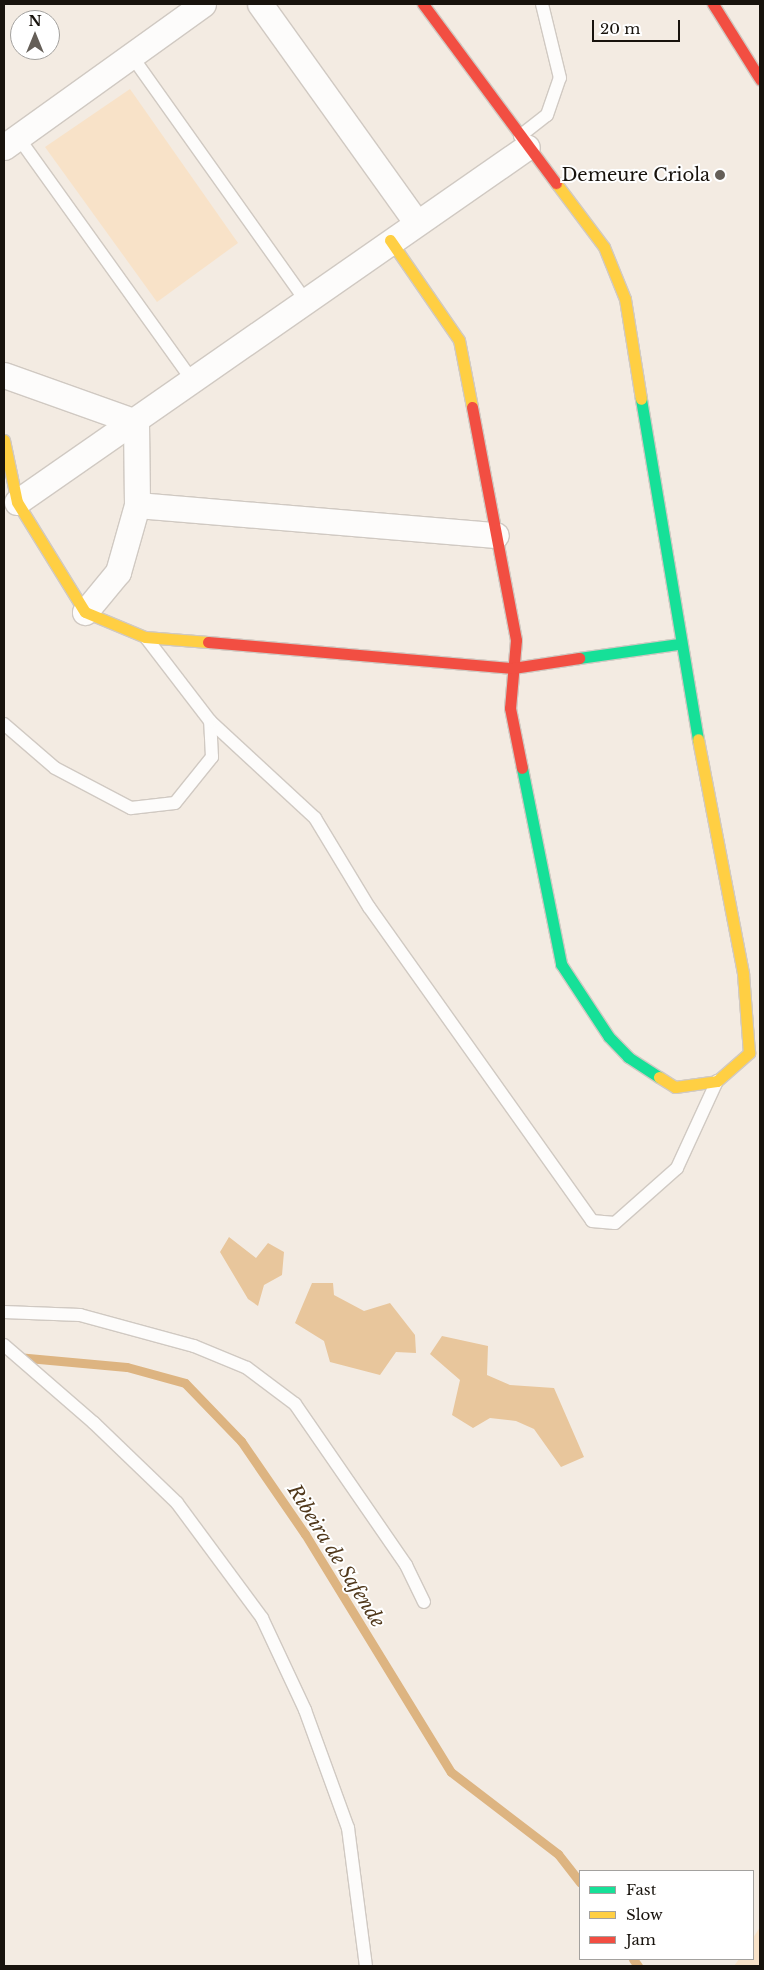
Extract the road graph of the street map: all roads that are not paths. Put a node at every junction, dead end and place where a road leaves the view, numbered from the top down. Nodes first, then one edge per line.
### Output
1 (203, 4) edge
2 (260, 4) edge
3 (423, 4) edge
4 (542, 4) edge
5 (713, 4) edge
6 (174, 12) edge
7 (131, 55) junction
8 (760, 79) edge
9 (11, 142) edge
10 (523, 142) junction
11 (416, 222) junction
12 (390, 240) junction
13 (304, 300) junction
14 (4, 375) edge
15 (192, 380) junction
16 (136, 422) junction
17 (4, 440) edge
18 (137, 505) junction
19 (10, 506) edge
20 (496, 535) junction
21 (86, 612) junction
22 (145, 637) junction
23 (679, 644) junction
24 (513, 668) junction
25 (210, 721) junction
26 (4, 724) edge
27 (717, 1081) junction
28 (4, 1312) edge
29 (4, 1345) edge
30 (424, 1602) dead end
31 (366, 1966) edge

1 - 6 street
2 - 11 street
3 - 10 street
4 - 10 lane
5 - 8 street
6 - 7 street
7 - 9 street
7 - 13 lane
9 - 15 lane
10 - 11 street
10 - 23 street
11 - 12 street
12 - 13 street
12 - 20 street
13 - 15 street
14 - 16 street
15 - 16 street
16 - 18 street
16 - 19 street
17 - 19 street
18 - 20 street
18 - 21 street
19 - 21 street
20 - 24 street
21 - 22 street
22 - 24 street
22 - 25 lane
23 - 24 street
23 - 27 street
24 - 27 street
25 - 26 lane
25 - 27 lane
28 - 30 lane
29 - 31 lane

